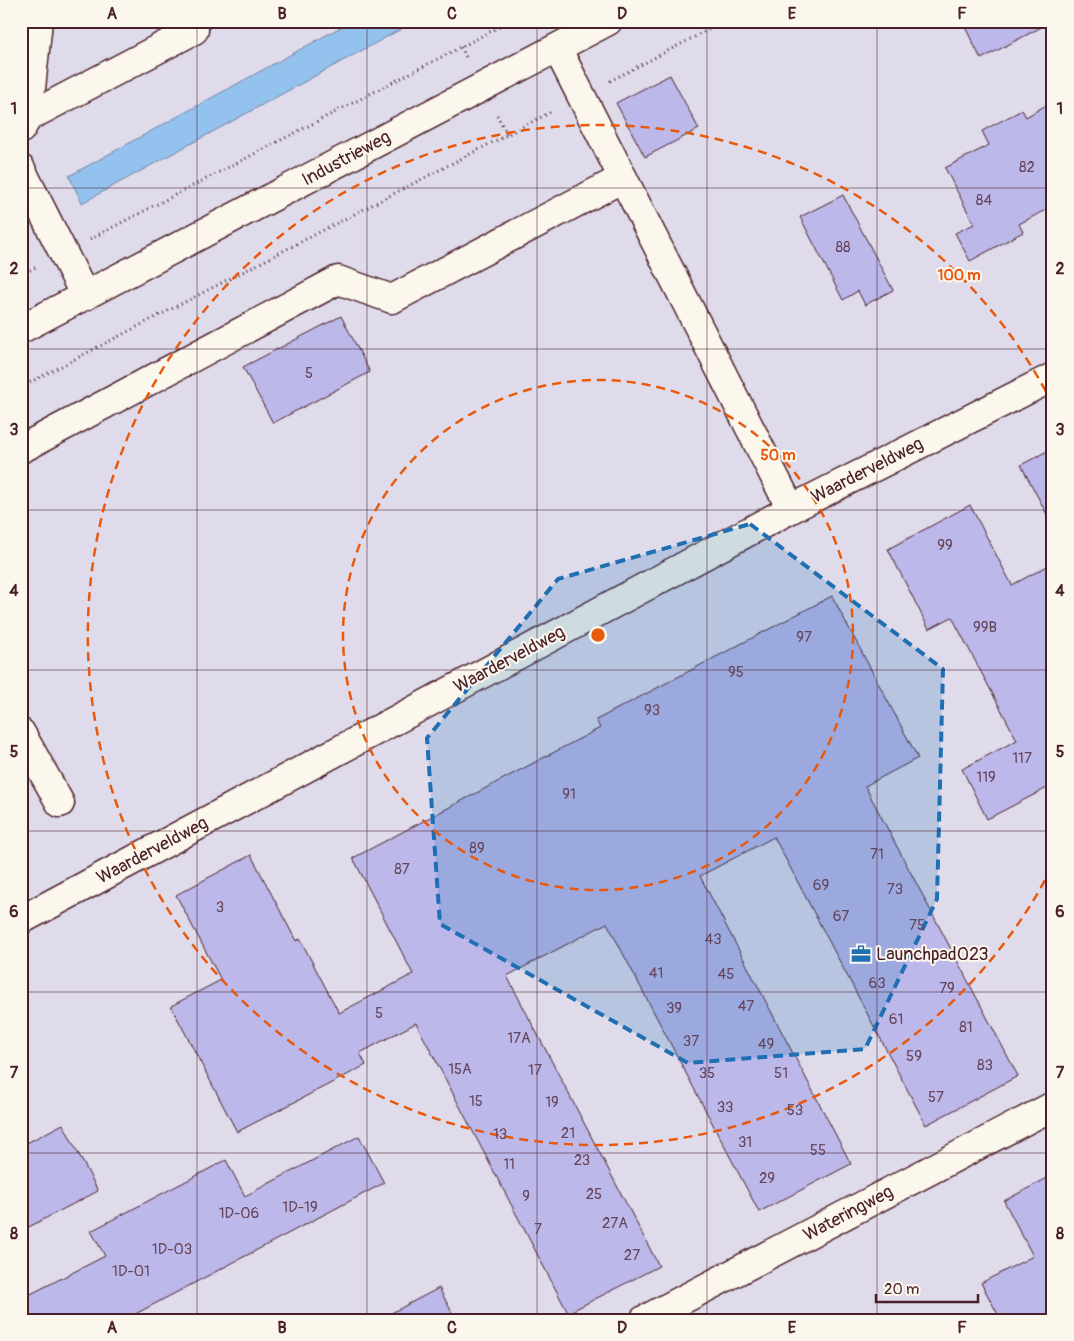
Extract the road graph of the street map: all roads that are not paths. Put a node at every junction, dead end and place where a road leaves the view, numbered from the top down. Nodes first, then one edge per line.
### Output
1 (38, 21) edge
2 (608, 21) edge
3 (194, 30) dead end
4 (557, 48) junction
5 (25, 123) edge
6 (21, 169) edge
7 (623, 178) junction
8 (85, 296) junction
9 (21, 329) edge
10 (1053, 377) edge
11 (21, 449) edge
12 (791, 509) junction
13 (21, 733) edge
14 (60, 803) dead end
15 (21, 920) edge
16 (1053, 1106) edge
17 (644, 1320) edge

1 - 5 street
2 - 4 street, Industrieweg
3 - 5 street
4 - 7 street
4 - 8 street, Industrieweg
6 - 8 street
7 - 11 street
7 - 12 street
8 - 9 street, Industrieweg
10 - 12 street, Waarderveldweg
12 - 15 street, Waarderveldweg
13 - 14 street
16 - 17 street, Wateringweg

